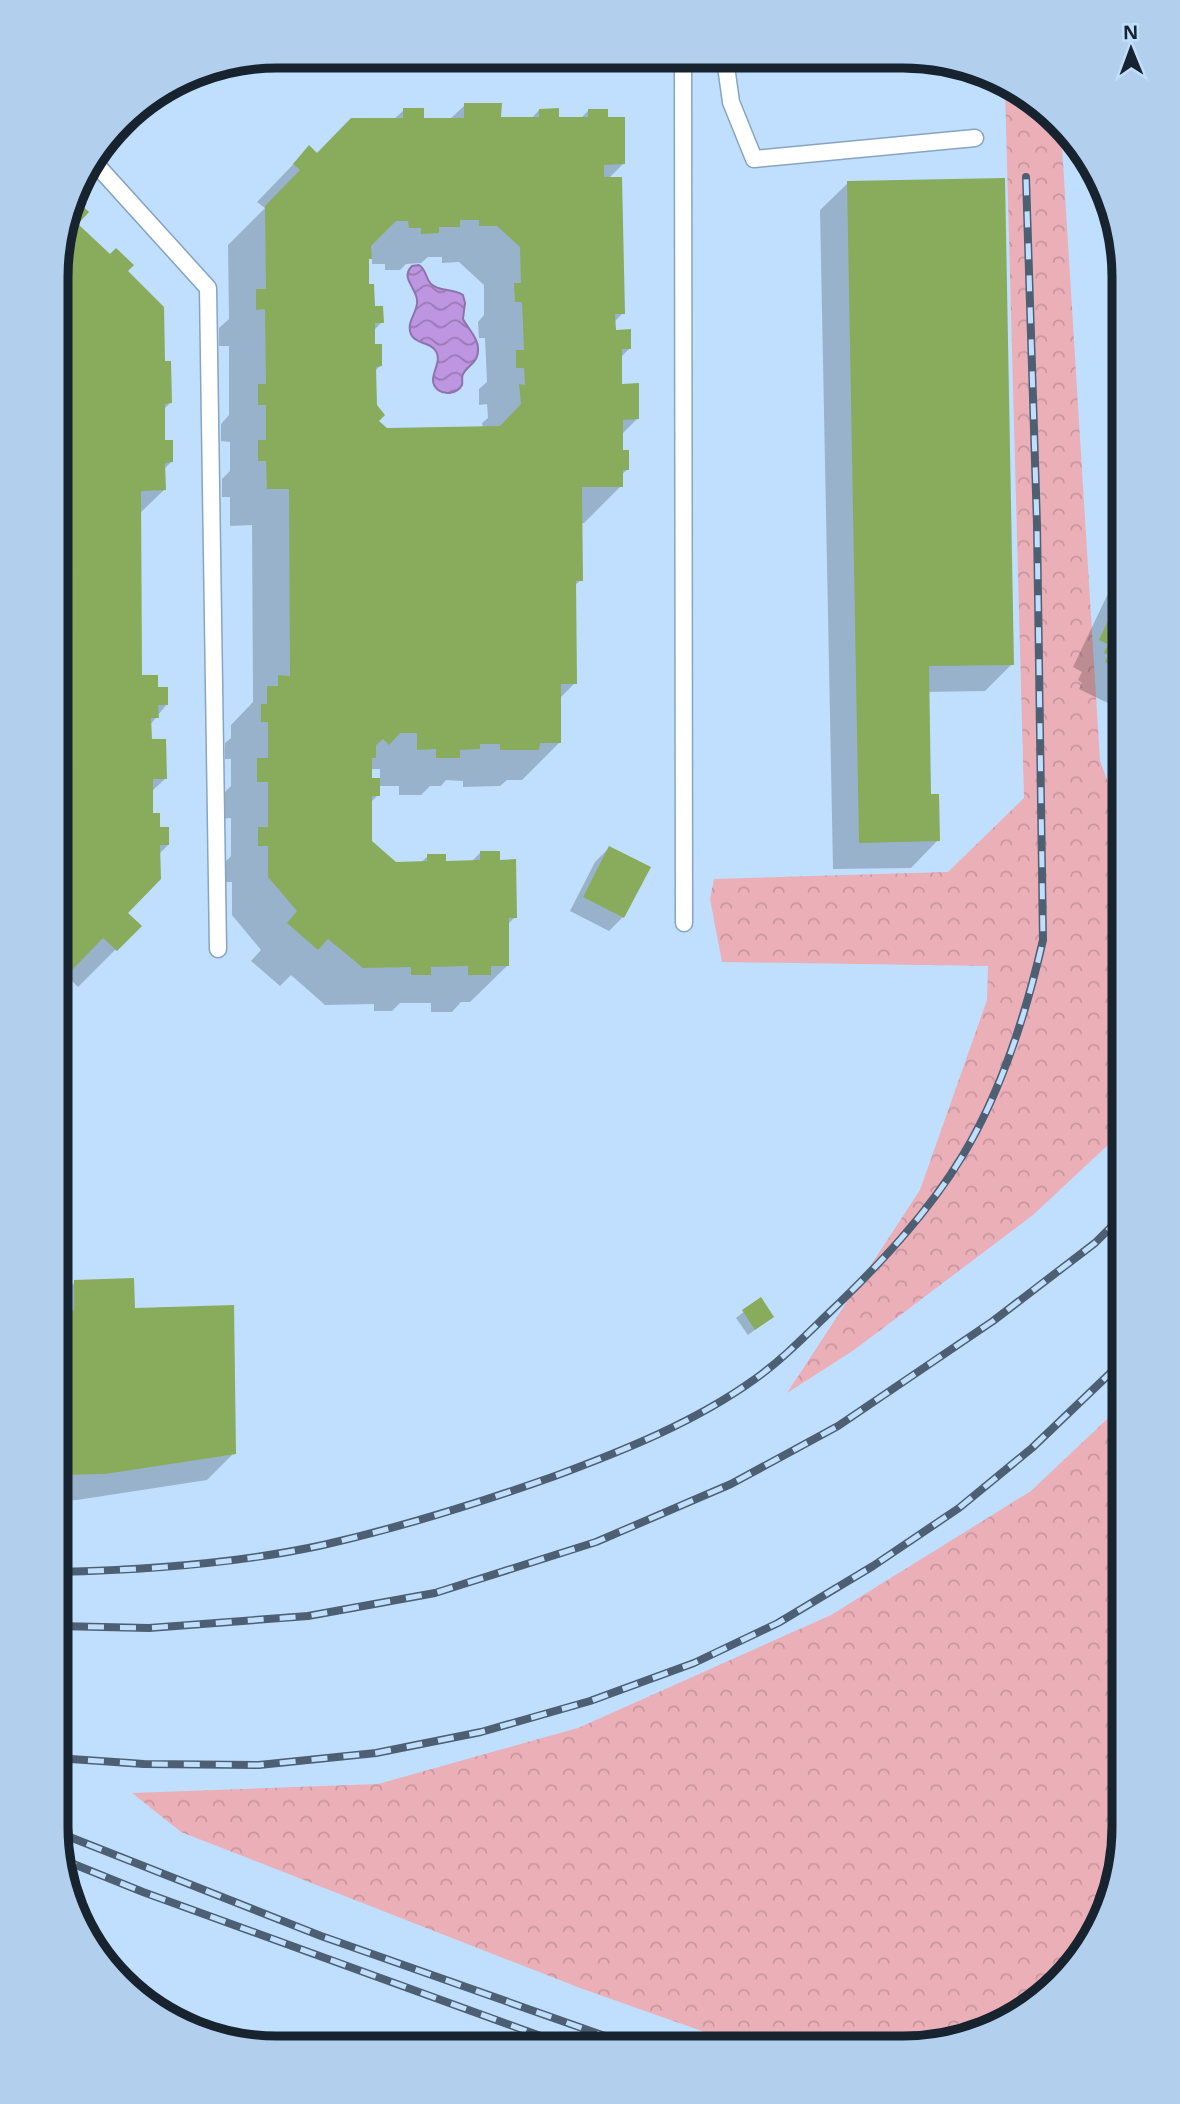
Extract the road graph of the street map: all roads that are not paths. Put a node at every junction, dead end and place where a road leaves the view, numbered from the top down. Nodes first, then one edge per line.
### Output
1 (683, 68) edge
2 (726, 68) edge
3 (975, 138) dead end
4 (99, 168) edge
5 (684, 923) dead end
6 (218, 949) dead end

1 - 5 lane
2 - 3 lane
4 - 6 lane

